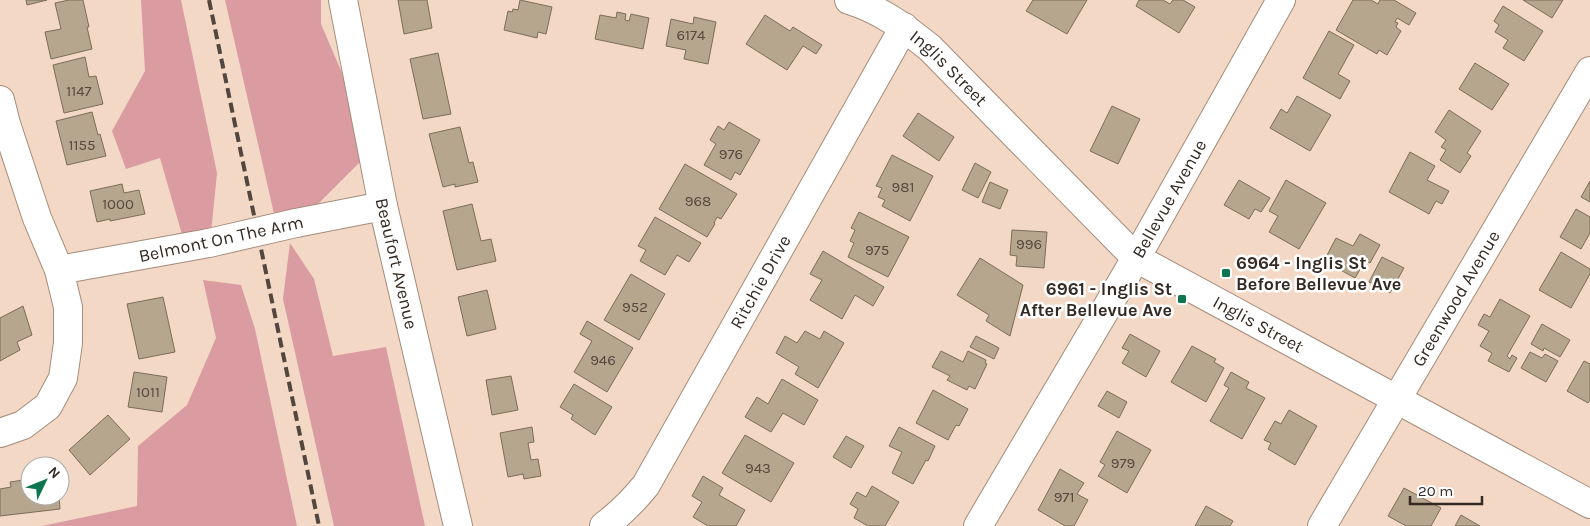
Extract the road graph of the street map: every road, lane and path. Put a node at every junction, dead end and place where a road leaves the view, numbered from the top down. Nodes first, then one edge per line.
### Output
1 (343, 0) edge
2 (849, 0) edge
3 (1281, 0) edge
4 (904, 27) junction
5 (1590, 71) edge
6 (0, 100) edge
7 (382, 206) junction
8 (1136, 258) junction
9 (59, 270) junction
10 (1397, 399) junction
11 (0, 432) edge
12 (1590, 504) edge
13 (458, 526) edge
14 (604, 526) edge
15 (978, 526) edge
16 (1322, 526) edge

1 - 7 street, Beaufort Avenue
2 - 4 street, Inglis Street
3 - 8 street, Bellevue Avenue
4 - 8 street, Inglis Street
4 - 14 street, Ritchie Drive
5 - 10 street, Greenwood Avenue
6 - 9 street
7 - 9 street, Belmont On The Arm, bridge
7 - 13 street, Beaufort Avenue
8 - 10 street, Inglis Street
8 - 15 street, Bellevue Avenue
9 - 11 street
10 - 12 street, Inglis Street
10 - 16 street, Greenwood Avenue

